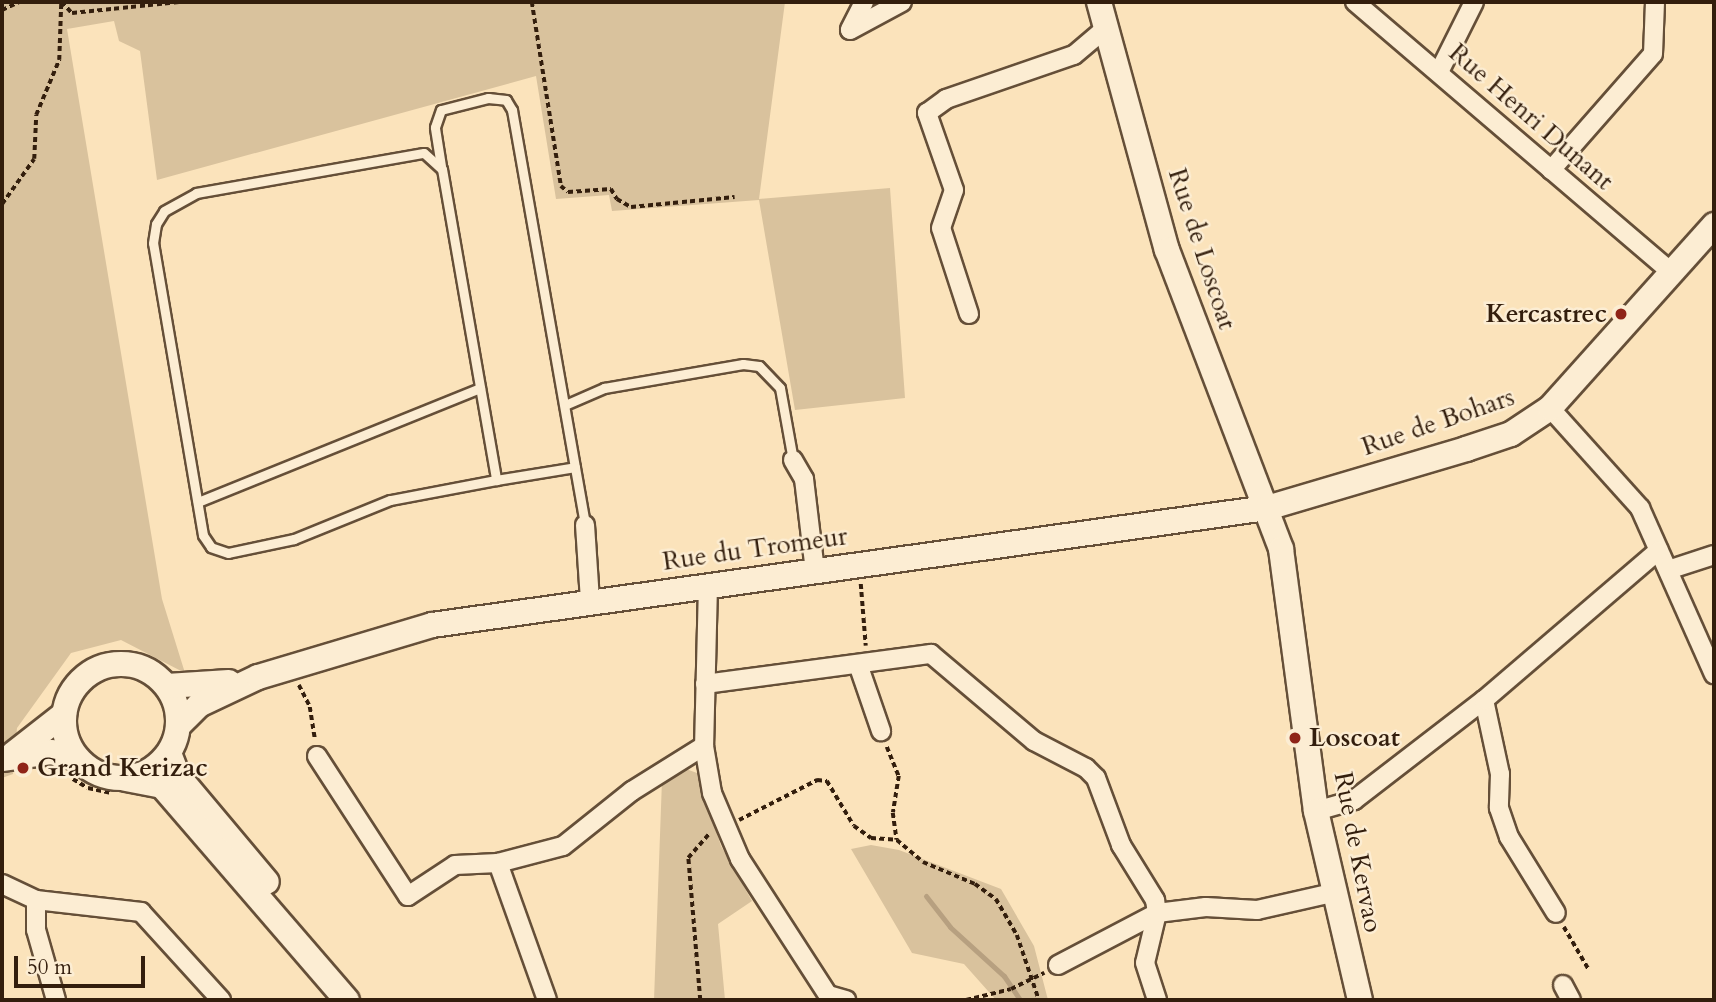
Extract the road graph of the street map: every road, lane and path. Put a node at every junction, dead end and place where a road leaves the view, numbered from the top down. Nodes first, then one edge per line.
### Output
1 (19, 2) edge
2 (62, 2) edge
3 (181, 2) edge
4 (532, 2) edge
5 (864, 2) edge
6 (902, 2) edge
7 (1099, 2) edge
8 (1355, 2) edge
9 (1474, 2) edge
10 (1655, 2) edge
11 (2, 10) edge
12 (1106, 28) junction
13 (1439, 72) junction
14 (442, 169) junction
15 (1551, 170) junction
16 (735, 197) dead end
17 (2, 204) edge
18 (1714, 225) edge
19 (1672, 273) junction
20 (969, 314) dead end
21 (480, 388) junction
22 (565, 405) junction
23 (1550, 408) junction
24 (793, 460) joint
25 (575, 467) junction
26 (496, 480) junction
27 (198, 502) junction
28 (1266, 508) junction
29 (585, 525) joint
30 (1659, 550) junction
31 (1714, 555) edge
32 (859, 565) junction
33 (815, 570) junction
34 (1668, 570) junction
35 (708, 585) junction
36 (590, 601) junction
37 (290, 666) junction
38 (859, 667) junction
39 (1714, 674) edge
40 (258, 677) junction
41 (705, 684) junction
42 (167, 686) junction
43 (1485, 700) junction
44 (64, 714) junction
45 (179, 725) junction
46 (881, 731) joint
47 (704, 746) junction
48 (169, 753) junction
49 (317, 756) joint
50 (6, 758) edge
51 (71, 766) junction
52 (123, 786) junction
53 (1316, 811) junction
54 (498, 863) junction
55 (2, 884) edge
56 (1332, 893) junction
57 (36, 900) junction
58 (1157, 913) junction
59 (1556, 913) joint
60 (1058, 965) joint
61 (1589, 970) dead end
62 (1033, 978) junction
63 (826, 998) edge
64 (56, 1000) edge
65 (221, 1000) edge
66 (347, 1000) edge
67 (367, 1000) edge
68 (547, 1000) edge
69 (846, 1000) edge
70 (966, 1000) edge
71 (1039, 1000) edge
72 (1157, 1000) edge
73 (1360, 1000) edge

1 - 11 path
2 - 3 path
2 - 17 path
4 - 16 path
5 - 6 street
7 - 12 main road, Rue de Loscoat
8 - 13 street, Rue Henri Dunant
9 - 13 street
10 - 15 street
12 - 20 street
12 - 28 main road, Rue de Loscoat
13 - 15 street, Rue Henri Dunant
14 - 21 lane
14 - 22 lane
14 - 27 lane
15 - 19 street, Rue Henri Dunant
18 - 19 main road, Rue de Bohars
19 - 23 main road, Rue de Bohars
21 - 26 lane
21 - 27 lane
22 - 24 lane
22 - 25 lane
23 - 28 main road, Rue de Bohars
23 - 30 street
24 - 33 street
25 - 26 lane
25 - 29 lane
26 - 27 lane
28 - 32 main road, Rue du Tromeur
28 - 53 main road, Rue de Kervao
29 - 36 street
30 - 34 street
30 - 43 street
31 - 34 street
32 - 33 main road, Rue du Tromeur
32 - 38 path
33 - 35 main road, Rue du Tromeur
34 - 39 street
35 - 36 main road, Rue du Tromeur
35 - 41 street
36 - 37 main road, Rue du Tromeur
37 - 40 main road, Rue du Tromeur
37 - 49 path
38 - 41 street
38 - 46 street
38 - 58 street
40 - 42 main road, Rue du Tromeur
40 - 45 main road, Rue du Tromeur
41 - 47 street
42 - 44 main road
42 - 45 main road
43 - 53 street
43 - 59 street
44 - 50 main road
44 - 51 main road
45 - 48 main road
46 - 62 path
47 - 54 street
47 - 63 street
48 - 52 main road
48 - 67 main road
49 - 54 street
50 - 51 main road
51 - 52 main road
51 - 52 path
52 - 66 main road
53 - 56 main road, Rue de Kervao
54 - 68 street
55 - 57 street
56 - 58 street
56 - 73 main road, Rue de Kervao
57 - 64 street
57 - 65 street
58 - 60 street
58 - 72 street
59 - 61 path
60 - 62 path
62 - 70 path
62 - 71 path
63 - 69 street

